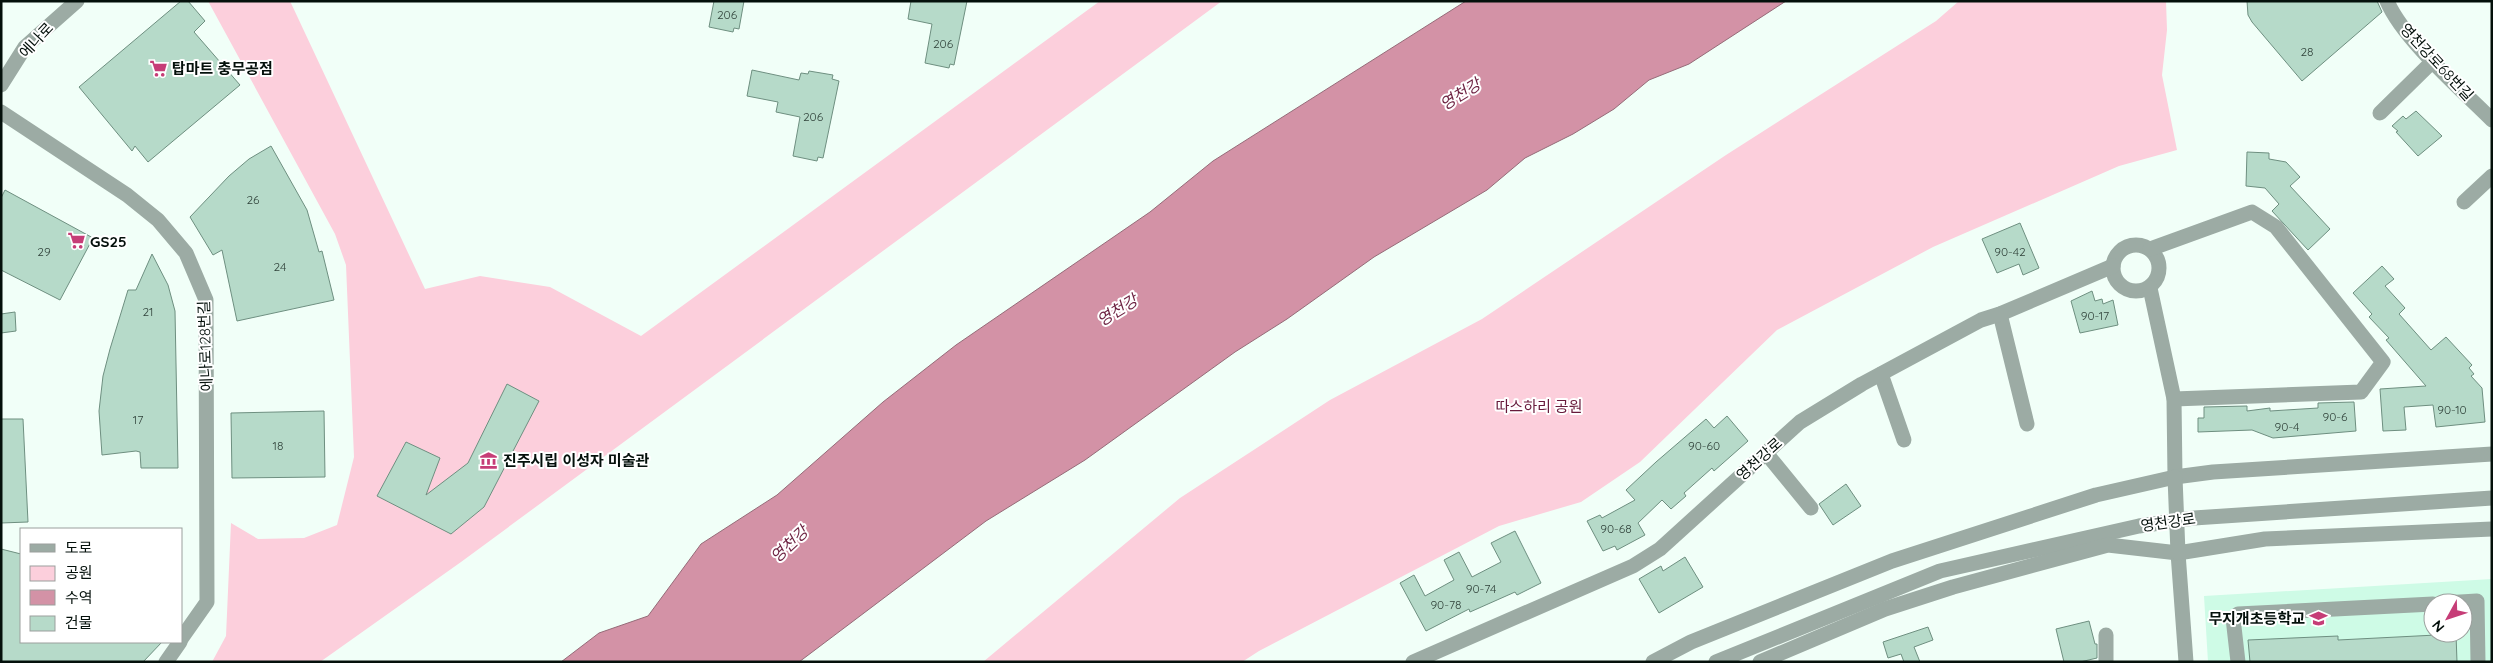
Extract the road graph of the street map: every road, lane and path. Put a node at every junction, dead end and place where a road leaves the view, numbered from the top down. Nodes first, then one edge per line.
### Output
1 (77, 1) edge
2 (2387, 1) edge
3 (2433, 61) junction
4 (1, 85) edge
5 (1, 112) edge
6 (2380, 112) dead end
7 (2492, 120) edge
8 (2492, 176) edge
9 (2464, 202) dead end
10 (2150, 250) junction
11 (2113, 266) junction
12 (2150, 288) junction
13 (2000, 314) junction
14 (1881, 374) junction
15 (2174, 399) junction
16 (2027, 424) dead end
17 (1904, 440) dead end
18 (1766, 453) junction
19 (2492, 454) edge
20 (2176, 477) junction
21 (2492, 498) edge
22 (1811, 508) dead end
23 (2492, 529) edge
24 (2178, 553) junction
25 (2473, 601) edge
26 (2423, 605) edge
27 (2106, 635) dead end
28 (182, 638) edge
29 (179, 643) edge
30 (1438, 657) edge
31 (166, 662) edge
32 (1413, 662) edge
33 (1653, 662) edge
34 (1716, 662) edge
35 (1760, 662) edge
36 (2106, 662) edge
37 (2186, 662) edge
38 (2238, 662) edge
39 (2478, 662) edge

1 - 4 street, 에나로
2 - 3 street, 영천강로68번길
3 - 6 street
3 - 7 street, 영천강로68번길
5 - 28 street, 에나로128번길
8 - 9 street
10 - 11 street
10 - 12 street
10 - 15 street
11 - 12 street
11 - 13 street, 영천강로
12 - 15 street
13 - 14 street, 영천강로
13 - 16 street
14 - 17 street
14 - 18 street, 영천강로
15 - 20 street
18 - 22 street
18 - 30 street, 영천강로
19 - 20 street
20 - 24 street, bridge
20 - 33 street
21 - 34 street, 영천강로
23 - 24 street, 영천강로
24 - 35 street, 영천강로
24 - 37 street
25 - 39 street
26 - 38 street
27 - 36 street
29 - 31 street, 에나로128번길
30 - 32 street, 영천강로

